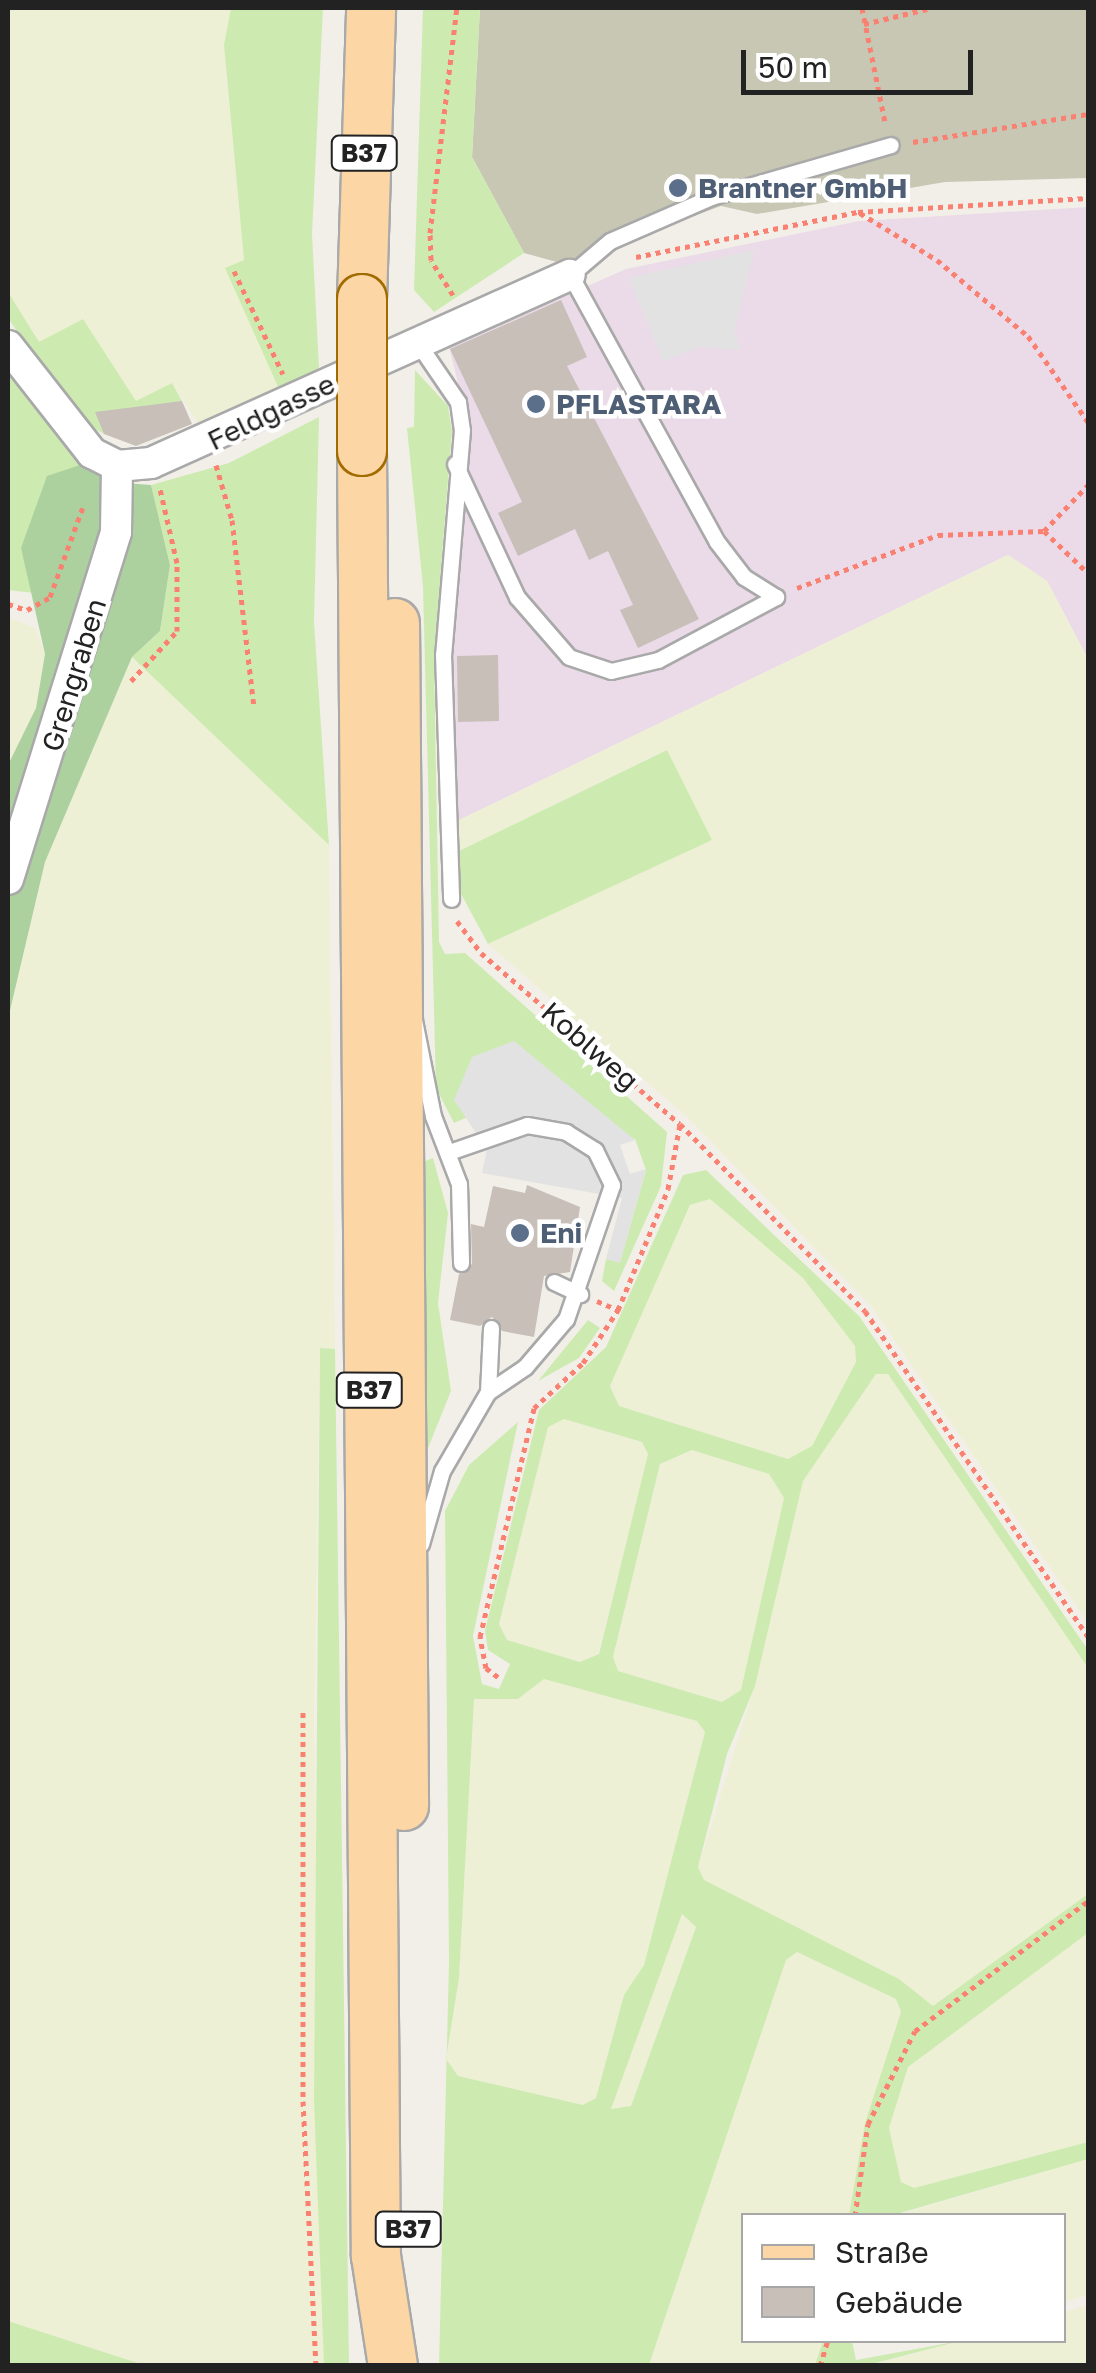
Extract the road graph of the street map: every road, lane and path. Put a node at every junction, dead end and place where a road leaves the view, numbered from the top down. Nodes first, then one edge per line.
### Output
1 (371, 8) edge
2 (400, 8) edge
3 (457, 8) edge
4 (862, 8) edge
5 (931, 8) edge
6 (864, 24) junction
7 (1088, 114) edge
8 (890, 145) junction
9 (1088, 198) edge
10 (858, 212) junction
11 (625, 259) dead end
12 (234, 271) dead end
13 (570, 275) junction
14 (377, 295) junction
15 (473, 315) junction
16 (417, 342) junction
17 (8, 346) edge
18 (296, 399) junction
19 (1088, 422) edge
20 (207, 443) junction
21 (377, 444) junction
22 (105, 459) junction
23 (150, 463) junction
24 (454, 464) junction
25 (1088, 485) edge
26 (1044, 530) junction
27 (1088, 574) edge
28 (776, 598) junction
29 (8, 604) edge
30 (132, 681) dead end
31 (254, 706) dead end
32 (8, 879) edge
33 (450, 899) joint
34 (401, 989) junction
35 (680, 1124) junction
36 (452, 1151) junction
37 (461, 1263) dead end
38 (554, 1282) dead end
39 (580, 1294) junction
40 (490, 1328) dead end
41 (488, 1392) junction
42 (405, 1611) junction
43 (1088, 1638) edge
44 (498, 1677) dead end
45 (303, 1712) dead end
46 (1088, 1901) edge
47 (854, 2213) edge
48 (393, 2346) edge
49 (316, 2366) edge

1 - 14 main road, B37
2 - 14 main road, B37
3 - 15 path
4 - 6 path
5 - 6 path
6 - 8 path
7 - 8 path
8 - 13 lane
9 - 10 path
10 - 11 path
10 - 19 path
12 - 18 path
13 - 15 street, Feldgasse
13 - 28 lane
14 - 21 main road, B37, bridge
15 - 16 street, Feldgasse
16 - 18 street, Feldgasse
16 - 24 lane
17 - 22 street
18 - 20 street, Feldgasse
20 - 23 street, Feldgasse
20 - 31 path
21 - 34 main road, B37
21 - 48 main road, B37
22 - 23 street, Feldgasse
22 - 29 path
22 - 32 street, Grengraben
23 - 30 path
24 - 28 lane
24 - 33 lane
25 - 26 path
26 - 27 path
26 - 28 path
33 - 35 path, Koblweg
34 - 36 lane
34 - 42 main road, B37
35 - 43 path, Koblweg
35 - 44 path
36 - 37 lane
36 - 39 lane
38 - 39 lane
39 - 41 lane
40 - 41 lane
41 - 42 lane
42 - 48 main road, B37
45 - 49 path
46 - 47 path

